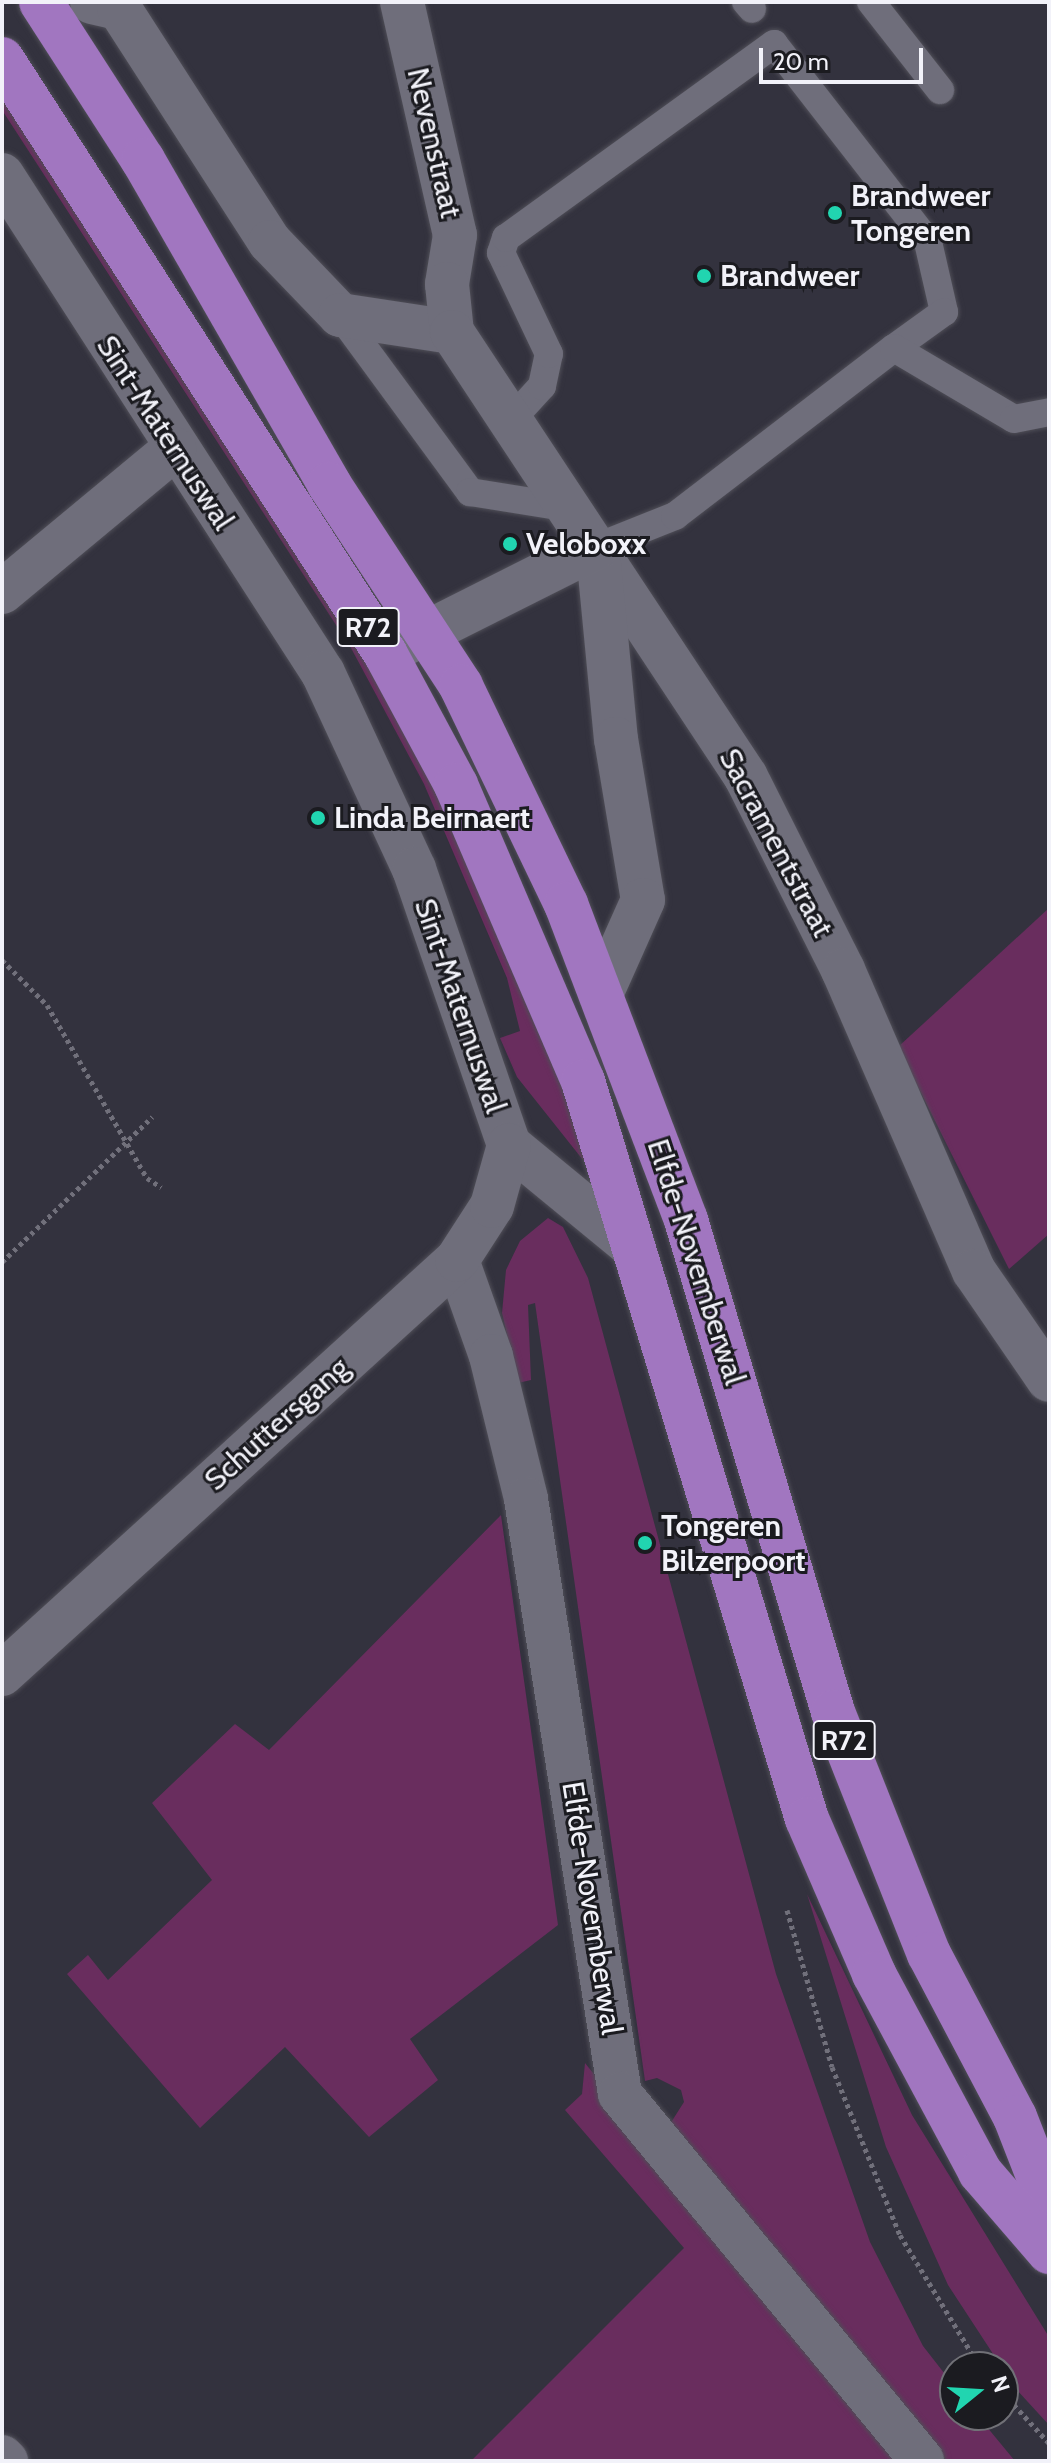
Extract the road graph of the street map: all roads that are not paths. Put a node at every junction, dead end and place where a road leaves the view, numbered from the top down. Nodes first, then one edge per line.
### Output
1 (41, 2) edge
2 (92, 2) edge
3 (402, 2) edge
4 (871, 2) edge
5 (2, 59) edge
6 (940, 90) dead end
7 (2, 175) edge
8 (340, 315) junction
9 (452, 332) junction
10 (894, 348) junction
11 (1049, 412) edge
12 (511, 420) junction
13 (174, 449) junction
14 (570, 508) junction
15 (597, 547) junction
16 (2, 592) edge
17 (426, 633) junction
18 (385, 653) junction
19 (603, 990) junction
20 (509, 1145) junction
21 (633, 1247) junction
22 (457, 1260) junction
23 (1049, 1380) edge
24 (2, 1674) edge
25 (1049, 2204) edge
26 (1049, 2252) edge
27 (922, 2461) edge

1 - 17 main road, R72
2 - 8 street
3 - 9 street, Nevenstraat
4 - 6 lane
5 - 18 main road, R72
7 - 13 street, Sint-Maternuswal
8 - 9 street
8 - 14 lane
9 - 12 street, Sacramentstraat
10 - 11 lane
10 - 12 lane
10 - 15 lane
12 - 14 street, Sacramentstraat
13 - 16 street
13 - 20 street, Sint-Maternuswal
14 - 15 street, Sacramentstraat
15 - 17 street
15 - 19 street
15 - 23 street, Sacramentstraat
17 - 18 street
17 - 19 main road, R72
18 - 21 main road, R72
19 - 25 main road, Elfde-Novemberwal / R72
20 - 21 street, Sint-Maternuswal
20 - 22 street, Schuttersgang
21 - 26 main road, Elfde-Novemberwal / R72
22 - 24 street, Schuttersgang
22 - 27 street, Elfde-Novemberwal

